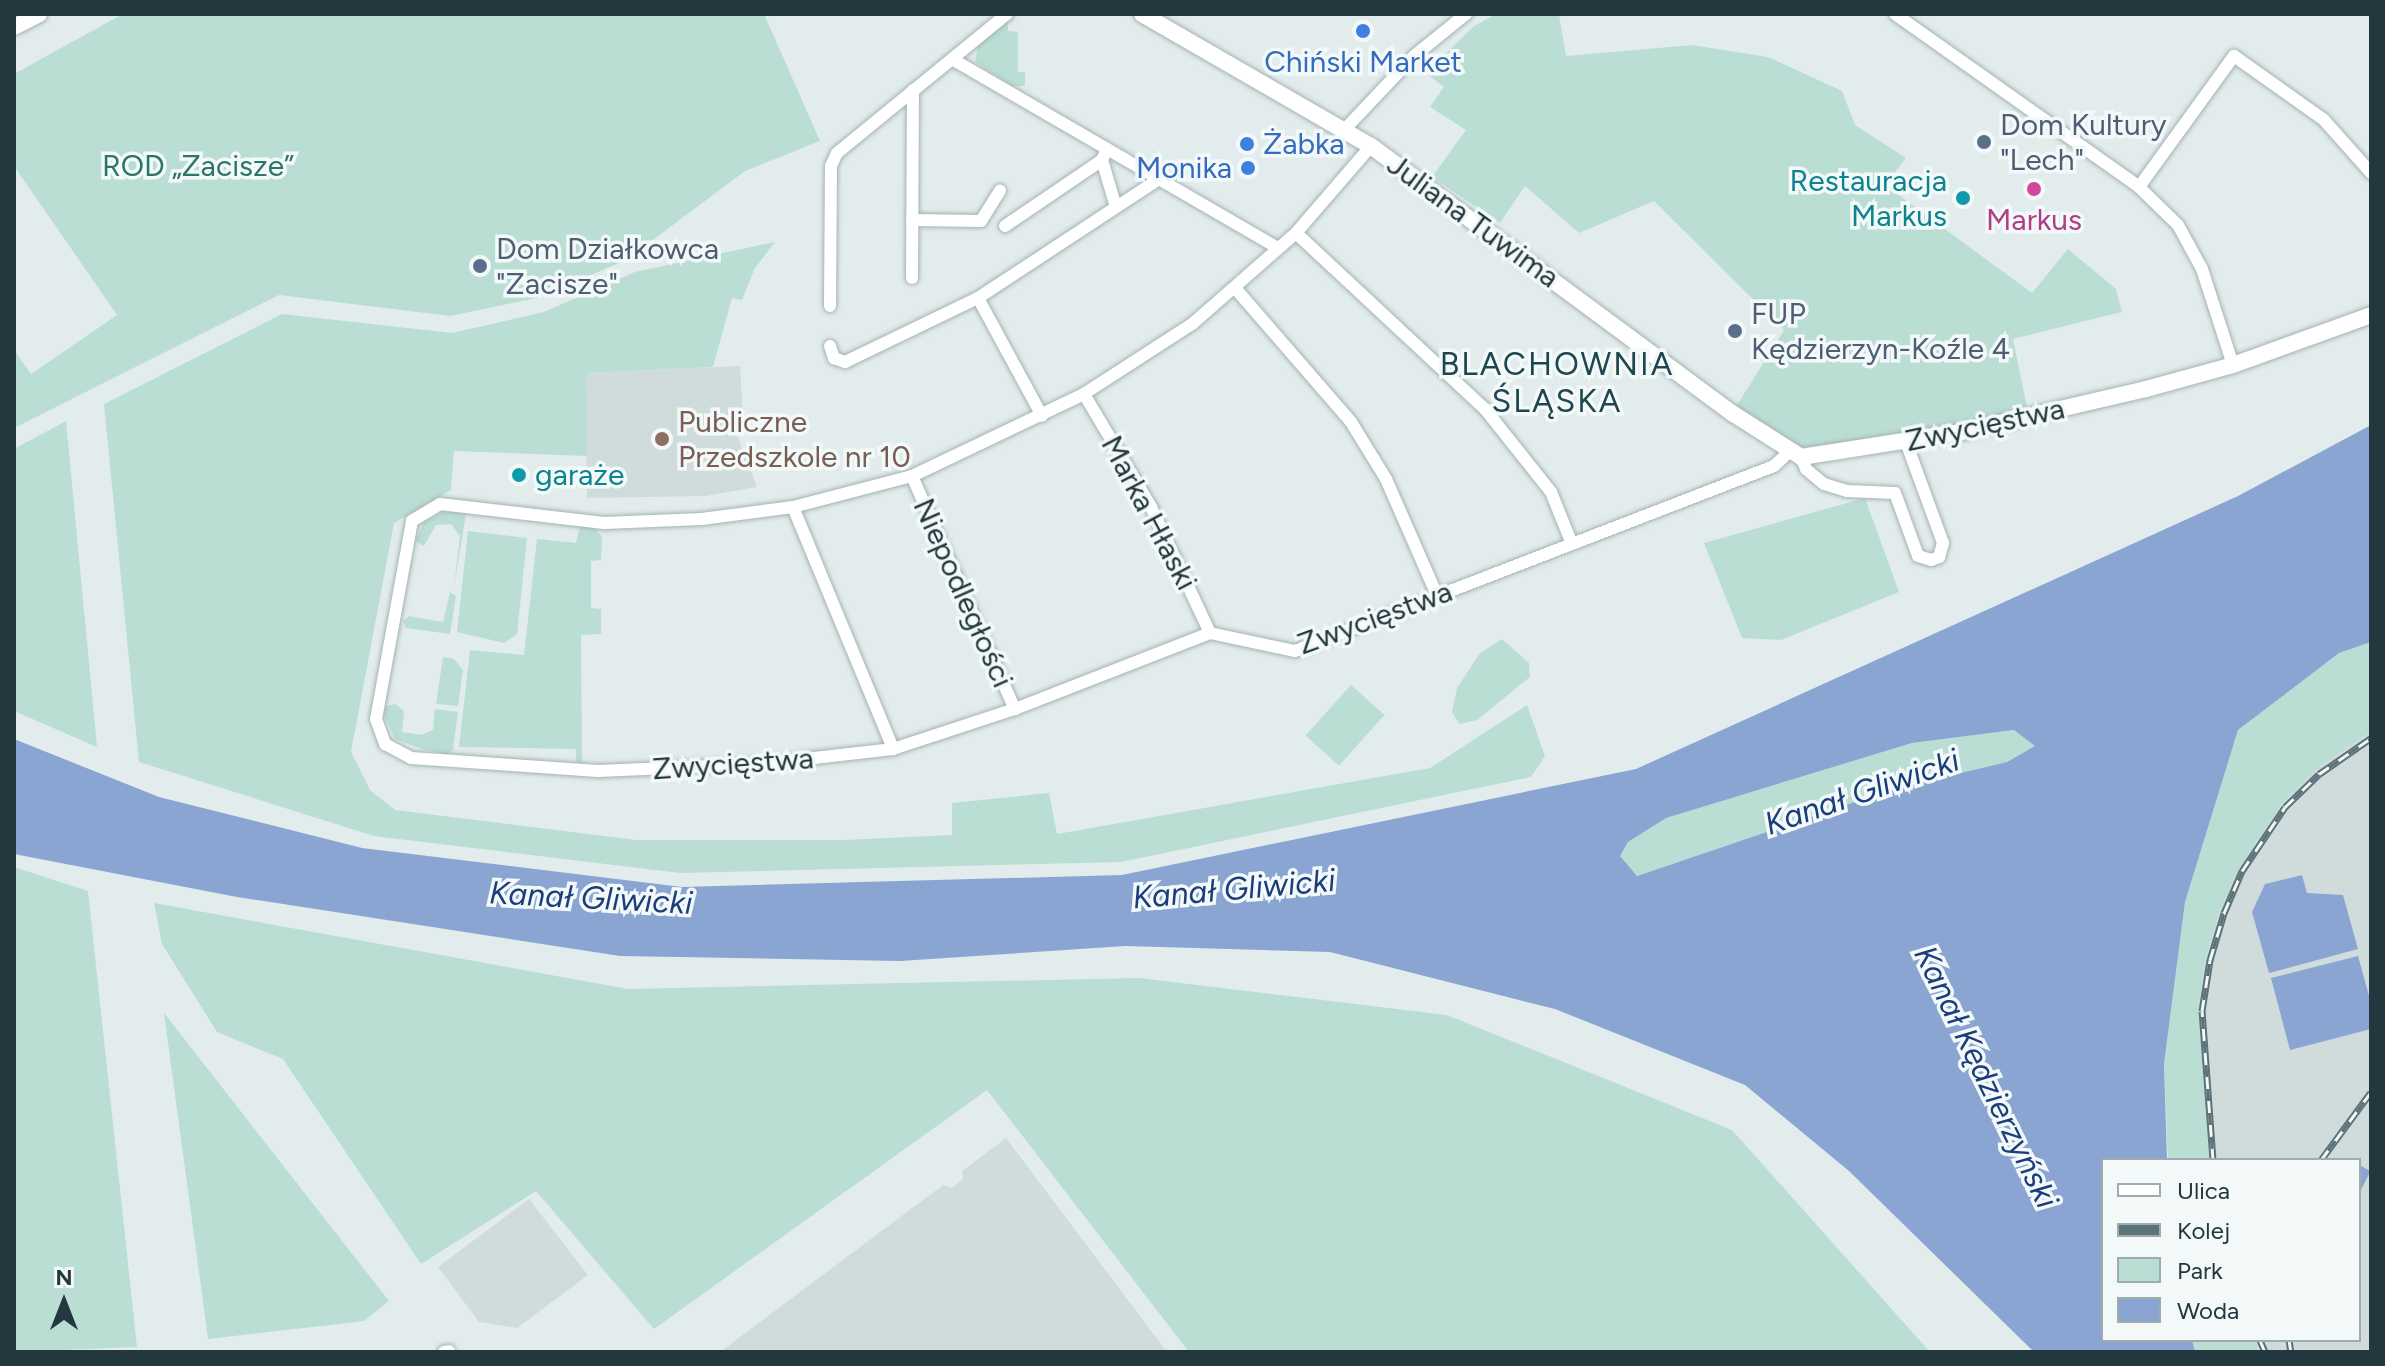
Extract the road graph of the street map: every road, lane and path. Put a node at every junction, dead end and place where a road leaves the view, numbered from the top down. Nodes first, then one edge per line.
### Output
1 (39, 14) edge
2 (1007, 14) edge
3 (1142, 14) edge
4 (1466, 14) edge
5 (1895, 14) edge
6 (14, 27) edge
7 (952, 59) junction
8 (913, 90) junction
9 (1345, 129) junction
10 (1371, 146) junction
11 (1104, 154) junction
12 (2371, 173) edge
13 (1159, 179) junction
14 (2139, 187) junction
15 (1000, 191) dead end
16 (1116, 207) junction
17 (912, 220) junction
18 (1005, 226) dead end
19 (1296, 233) junction
20 (1278, 248) junction
21 (912, 278) dead end
22 (1235, 288) junction
23 (978, 298) junction
24 (830, 306) dead end
25 (2371, 315) edge
26 (830, 346) dead end
27 (2233, 365) junction
28 (1084, 394) junction
29 (1042, 416) junction
30 (1906, 442) junction
31 (1795, 454) junction
32 (912, 476) junction
33 (793, 507) junction
34 (1572, 544) junction
35 (1437, 595) junction
36 (1210, 633) junction
37 (1015, 709) junction
38 (893, 749) junction

1 - 6 street
2 - 7 street
3 - 9 street, Juliana Tuwima
4 - 9 street
5 - 14 street
7 - 8 street
7 - 11 street
8 - 17 street
8 - 24 street
9 - 10 street, Juliana Tuwima
10 - 19 street
10 - 31 street, Juliana Tuwima
11 - 13 street
11 - 16 street
11 - 18 street
12 - 14 street
13 - 16 street
13 - 20 street
14 - 27 street
15 - 17 street
16 - 23 street
17 - 21 street
19 - 20 street
19 - 34 street
20 - 22 street
22 - 28 street
22 - 35 street
23 - 26 street
23 - 29 street
25 - 27 street, Zwycięstwa
27 - 30 street, Zwycięstwa
28 - 29 street
28 - 36 street, Marka Hłaski
29 - 32 street
30 - 31 street, Zwycięstwa
30 - 31 street
31 - 34 street, Zwycięstwa
32 - 33 street
32 - 37 street, Niepodległości
33 - 38 street
33 - 38 street, Zwycięstwa
34 - 35 street, Zwycięstwa
35 - 36 street, Zwycięstwa
36 - 37 street, Zwycięstwa
37 - 38 street, Zwycięstwa

